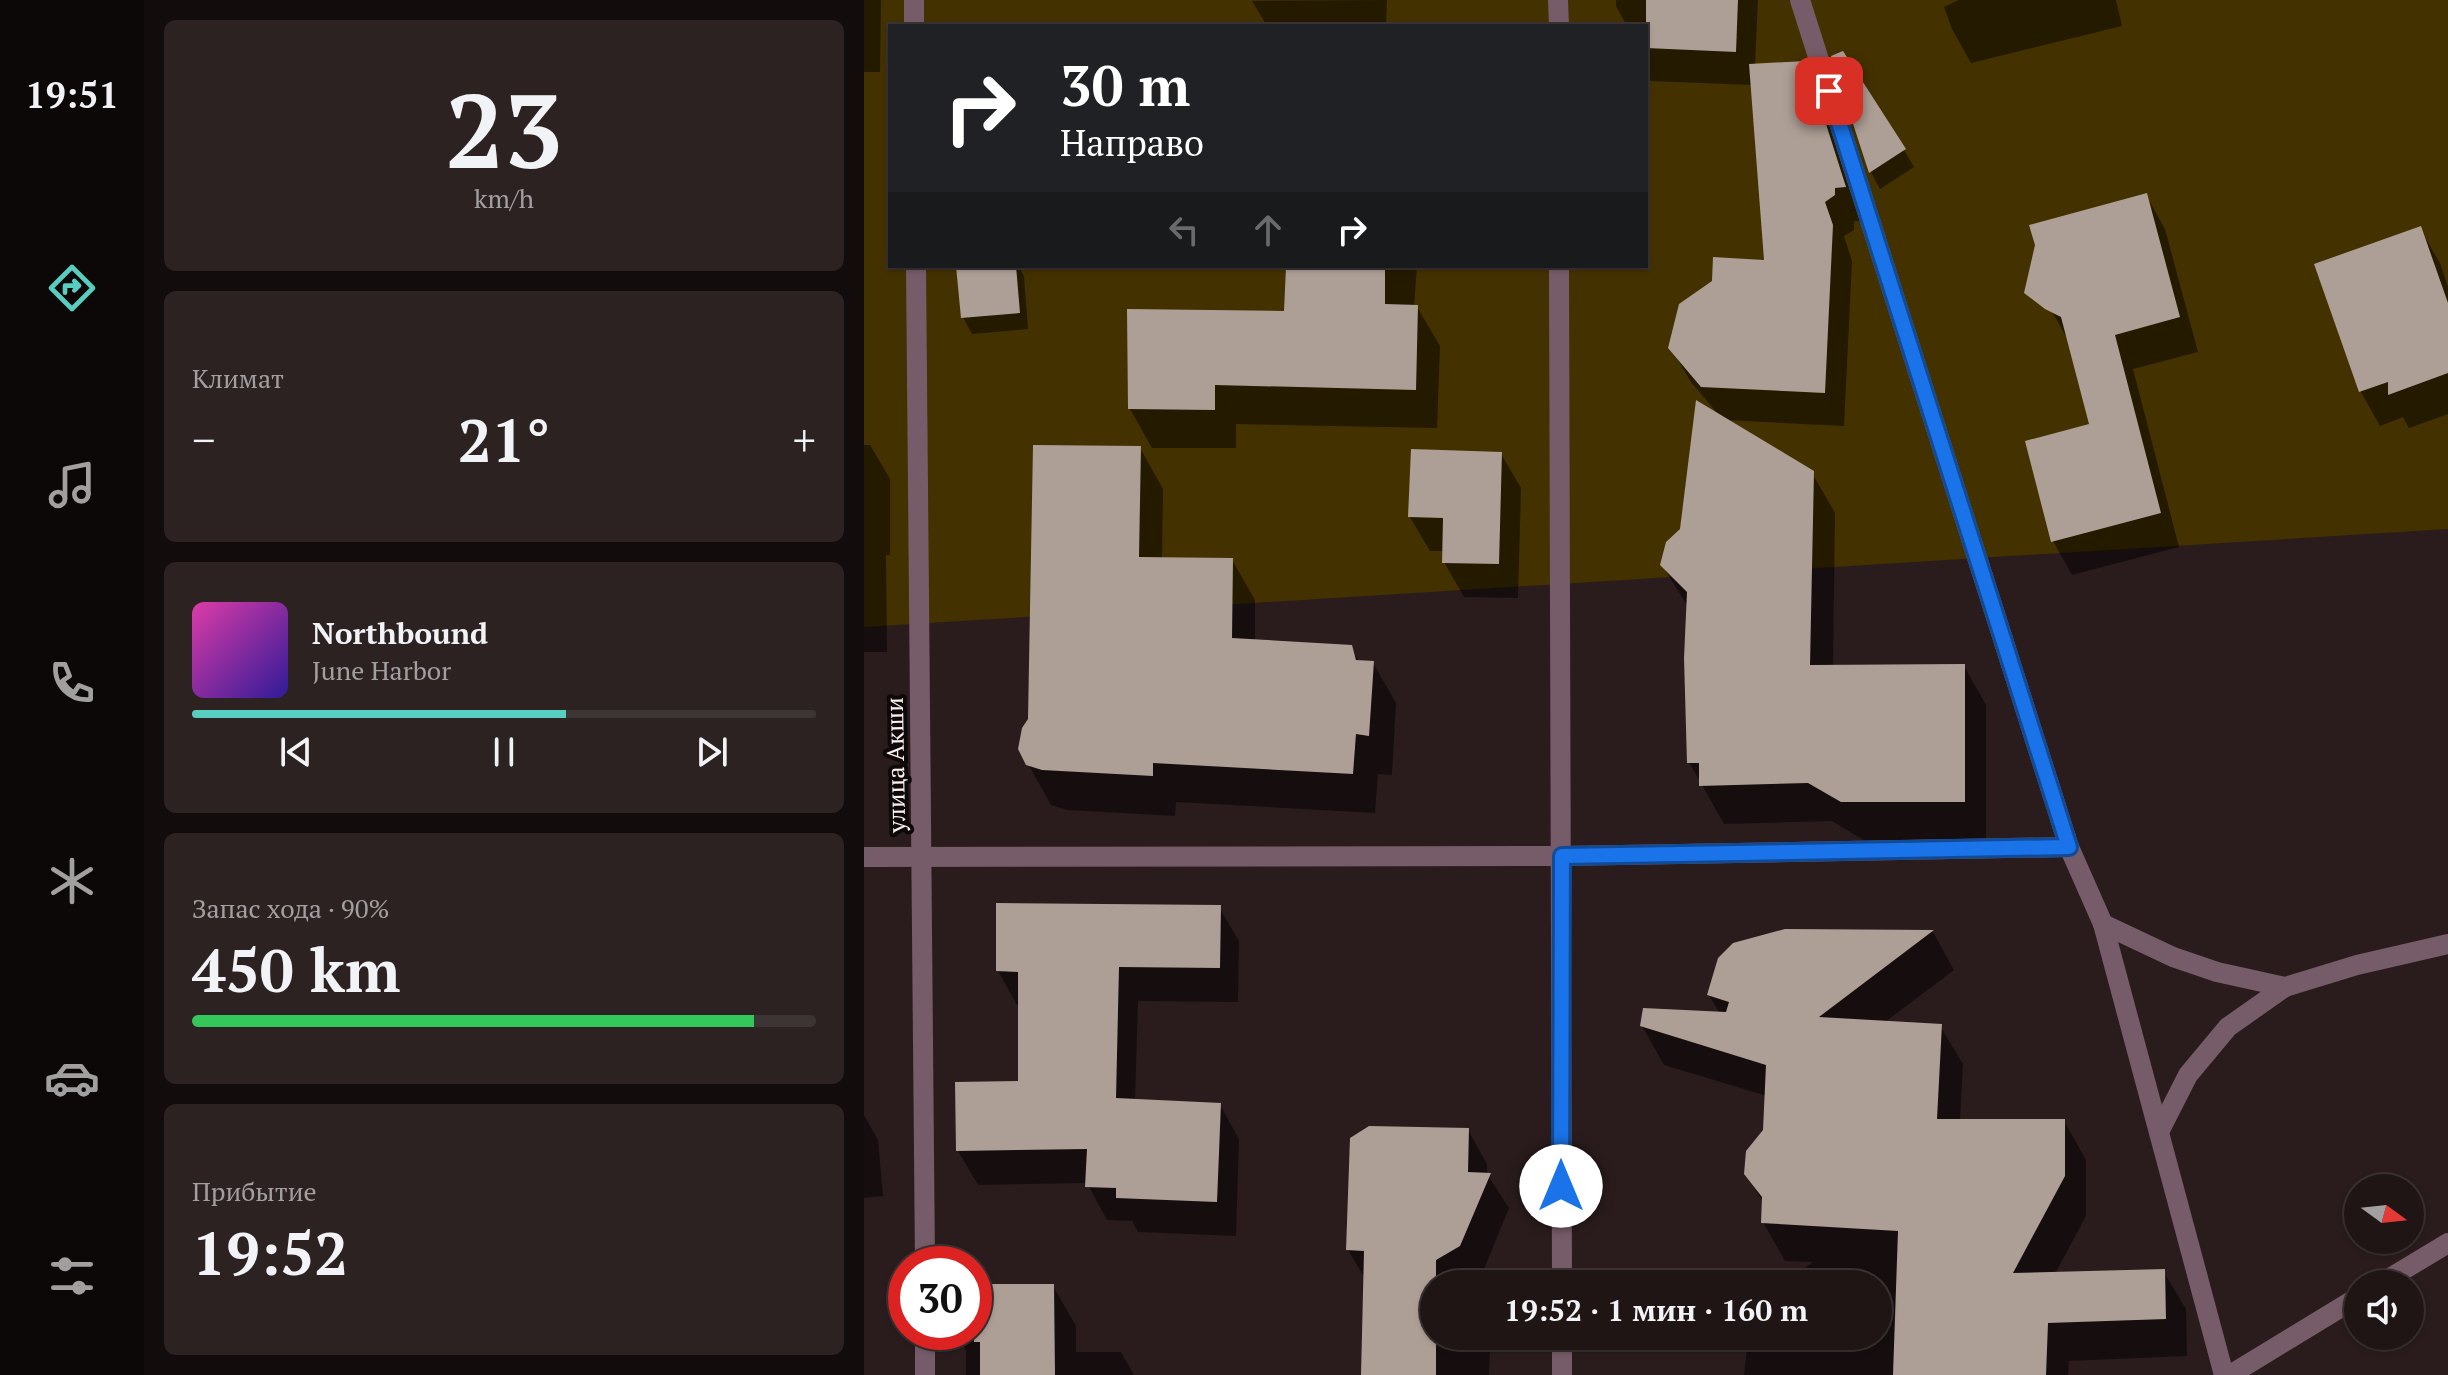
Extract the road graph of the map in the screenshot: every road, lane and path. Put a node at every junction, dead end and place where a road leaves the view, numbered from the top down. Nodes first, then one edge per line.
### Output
1 (914, 0) edge
2 (1558, 0) edge
3 (1800, 0) edge
4 (914, 24) edge
5 (1559, 24) edge
6 (916, 268) edge
7 (1559, 268) edge
8 (2069, 847) junction
9 (923, 856) junction
10 (1562, 856) junction
11 (864, 857) edge
12 (2103, 924) junction
13 (2448, 944) edge
14 (2285, 987) junction
15 (2159, 1132) junction
16 (2448, 1243) edge
17 (925, 1246) edge
18 (1562, 1270) edge
19 (2403, 1270) edge
20 (2344, 1305) edge
21 (925, 1350) edge
22 (1562, 1350) edge
23 (925, 1375) edge
24 (1562, 1375) edge
25 (2227, 1375) edge

1 - 4 street
2 - 5 street
3 - 8 street
6 - 9 street, улица Акши
7 - 10 street
8 - 10 street
8 - 12 street
9 - 10 street
9 - 11 street
9 - 17 street, улица Акши
10 - 18 street
12 - 14 street
12 - 15 street
13 - 14 street
14 - 15 street
15 - 25 street
16 - 19 street
20 - 25 street
21 - 23 street
22 - 24 street

